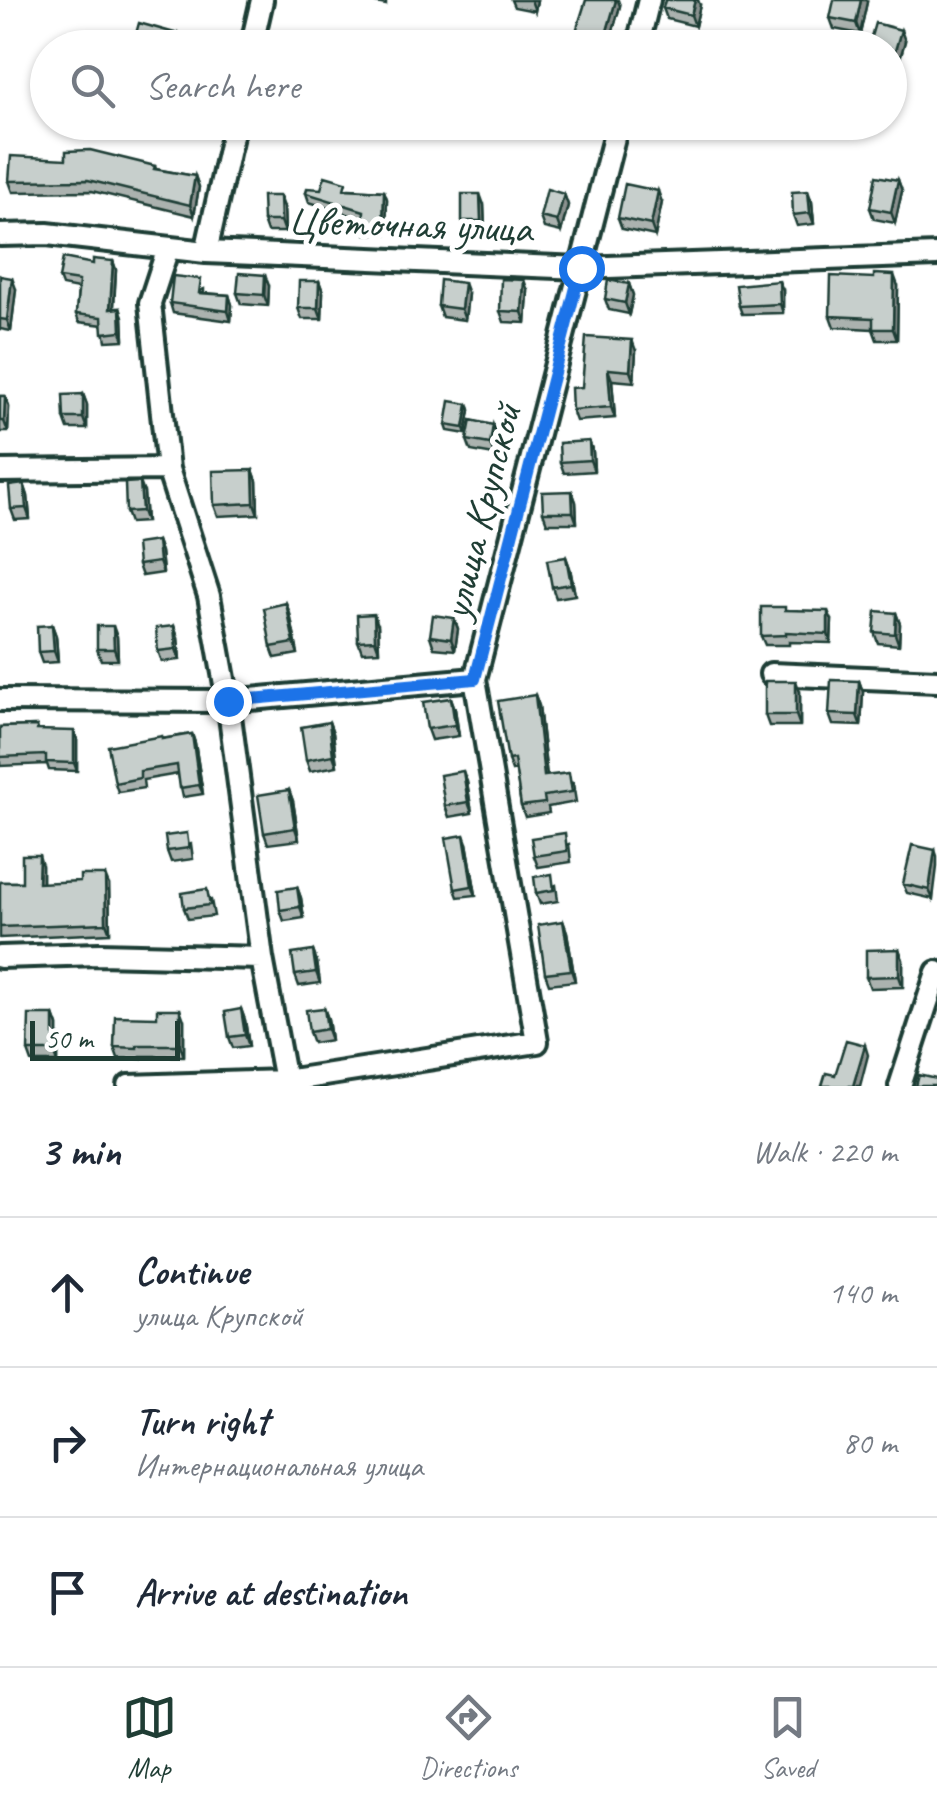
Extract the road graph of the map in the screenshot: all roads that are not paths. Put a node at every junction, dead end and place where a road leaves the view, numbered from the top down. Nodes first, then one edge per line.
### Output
1 (262, 0) edge
2 (649, 0) edge
3 (255, 30) edge
4 (642, 30) edge
5 (230, 140) edge
6 (613, 140) edge
7 (0, 234) edge
8 (168, 248) junction
9 (206, 252) junction
10 (937, 255) edge
11 (581, 268) junction
12 (168, 469) junction
13 (0, 471) edge
14 (771, 674) dead end
15 (475, 679) junction
16 (937, 681) edge
17 (0, 700) edge
18 (228, 701) junction
19 (0, 958) edge
20 (262, 958) junction
21 (937, 972) edge
22 (928, 1022) edge
23 (285, 1084) edge
24 (129, 1086) edge
25 (900, 1086) edge

1 - 3 street
2 - 4 street
5 - 9 street
6 - 11 street, улица Крупской
7 - 8 street, Цветочная улица
8 - 9 street, Цветочная улица
8 - 12 street
9 - 11 street, Цветочная улица
10 - 11 street, Цветочная улица
11 - 15 street, улица Крупской
12 - 13 street
12 - 18 street
14 - 16 street
15 - 18 street
15 - 23 street, улица Крупской
17 - 18 street
18 - 20 street
19 - 20 street
20 - 23 street
21 - 22 street
22 - 25 street
23 - 24 street

